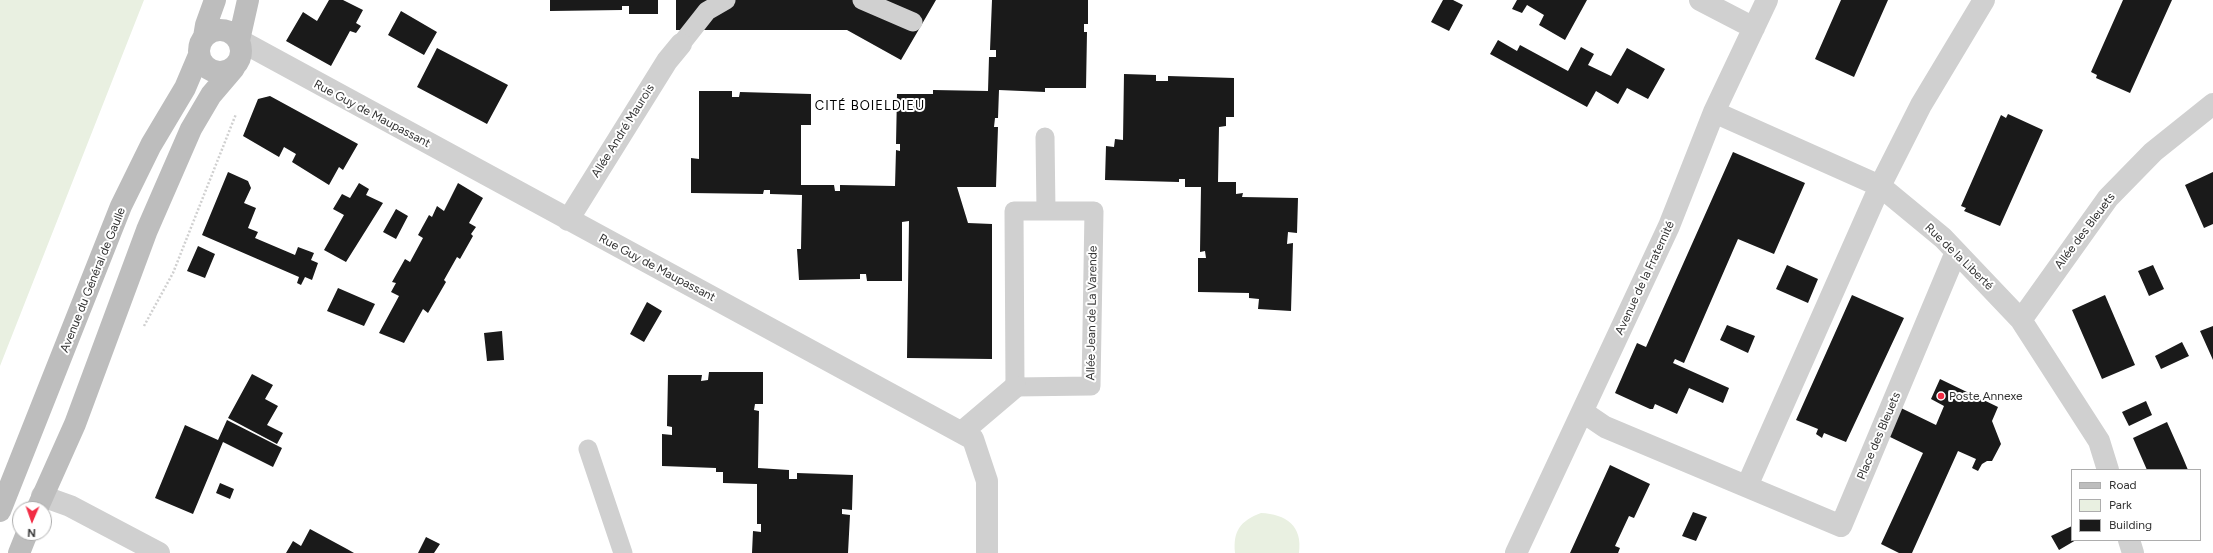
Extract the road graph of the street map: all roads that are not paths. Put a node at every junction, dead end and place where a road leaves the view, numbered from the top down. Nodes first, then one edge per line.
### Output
1 (215, 0) edge
2 (248, 0) edge
3 (726, 0) edge
4 (862, 0) edge
5 (1700, 0) edge
6 (1767, 0) edge
7 (1984, 0) edge
8 (913, 22) dead end
9 (1754, 28) junction
10 (239, 40) junction
11 (681, 44) joint
12 (202, 46) junction
13 (234, 68) junction
14 (2213, 104) edge
15 (1714, 112) junction
16 (1045, 137) dead end
17 (1880, 186) junction
18 (1046, 211) junction
19 (568, 220) junction
20 (1956, 252) junction
21 (2021, 320) junction
22 (1014, 387) junction
23 (1582, 412) junction
24 (962, 432) junction
25 (588, 450) dead end
26 (2108, 469) edge
27 (1747, 486) junction
28 (40, 501) edge
29 (52, 504) edge
30 (0, 511) edge
31 (24, 541) edge
32 (2129, 541) edge
33 (19, 553) edge
34 (159, 553) edge
35 (623, 553) edge
36 (987, 553) edge
37 (1516, 553) edge
38 (2133, 553) edge

1 - 12 main road, Avenue du Général de Gaulle
2 - 10 main road
3 - 11 lane
4 - 8 lane
5 - 9 street
6 - 9 street, Avenue de la Fraternité
7 - 17 street
9 - 15 street, Avenue de la Fraternité
10 - 12 main road
10 - 13 main road
10 - 19 street, Rue Guy de Maupassant
11 - 19 street, Allée André Maurois
12 - 13 main road
12 - 30 main road, Avenue du Général de Gaulle
13 - 28 main road
14 - 21 street, Allée des Bleuets
15 - 17 street, Rue de la Liberté
15 - 23 street, Avenue de la Fraternité
16 - 18 lane
17 - 20 street, Rue de la Liberté
17 - 27 street
18 - 22 lane, Allée Jean de La Varende
18 - 22 lane, Allée Jean de La Varende
19 - 24 street, Rue Guy de Maupassant
20 - 21 street, Rue de la Liberté
20 - 27 street, Place des Bleuets
21 - 26 street, Rue de la Liberté
22 - 24 street
23 - 27 street, Place des Bleuets
23 - 37 street, Avenue de la Fraternité
24 - 36 street, Rue Guy de Maupassant
25 - 35 lane
29 - 34 street
31 - 33 main road
32 - 38 street

